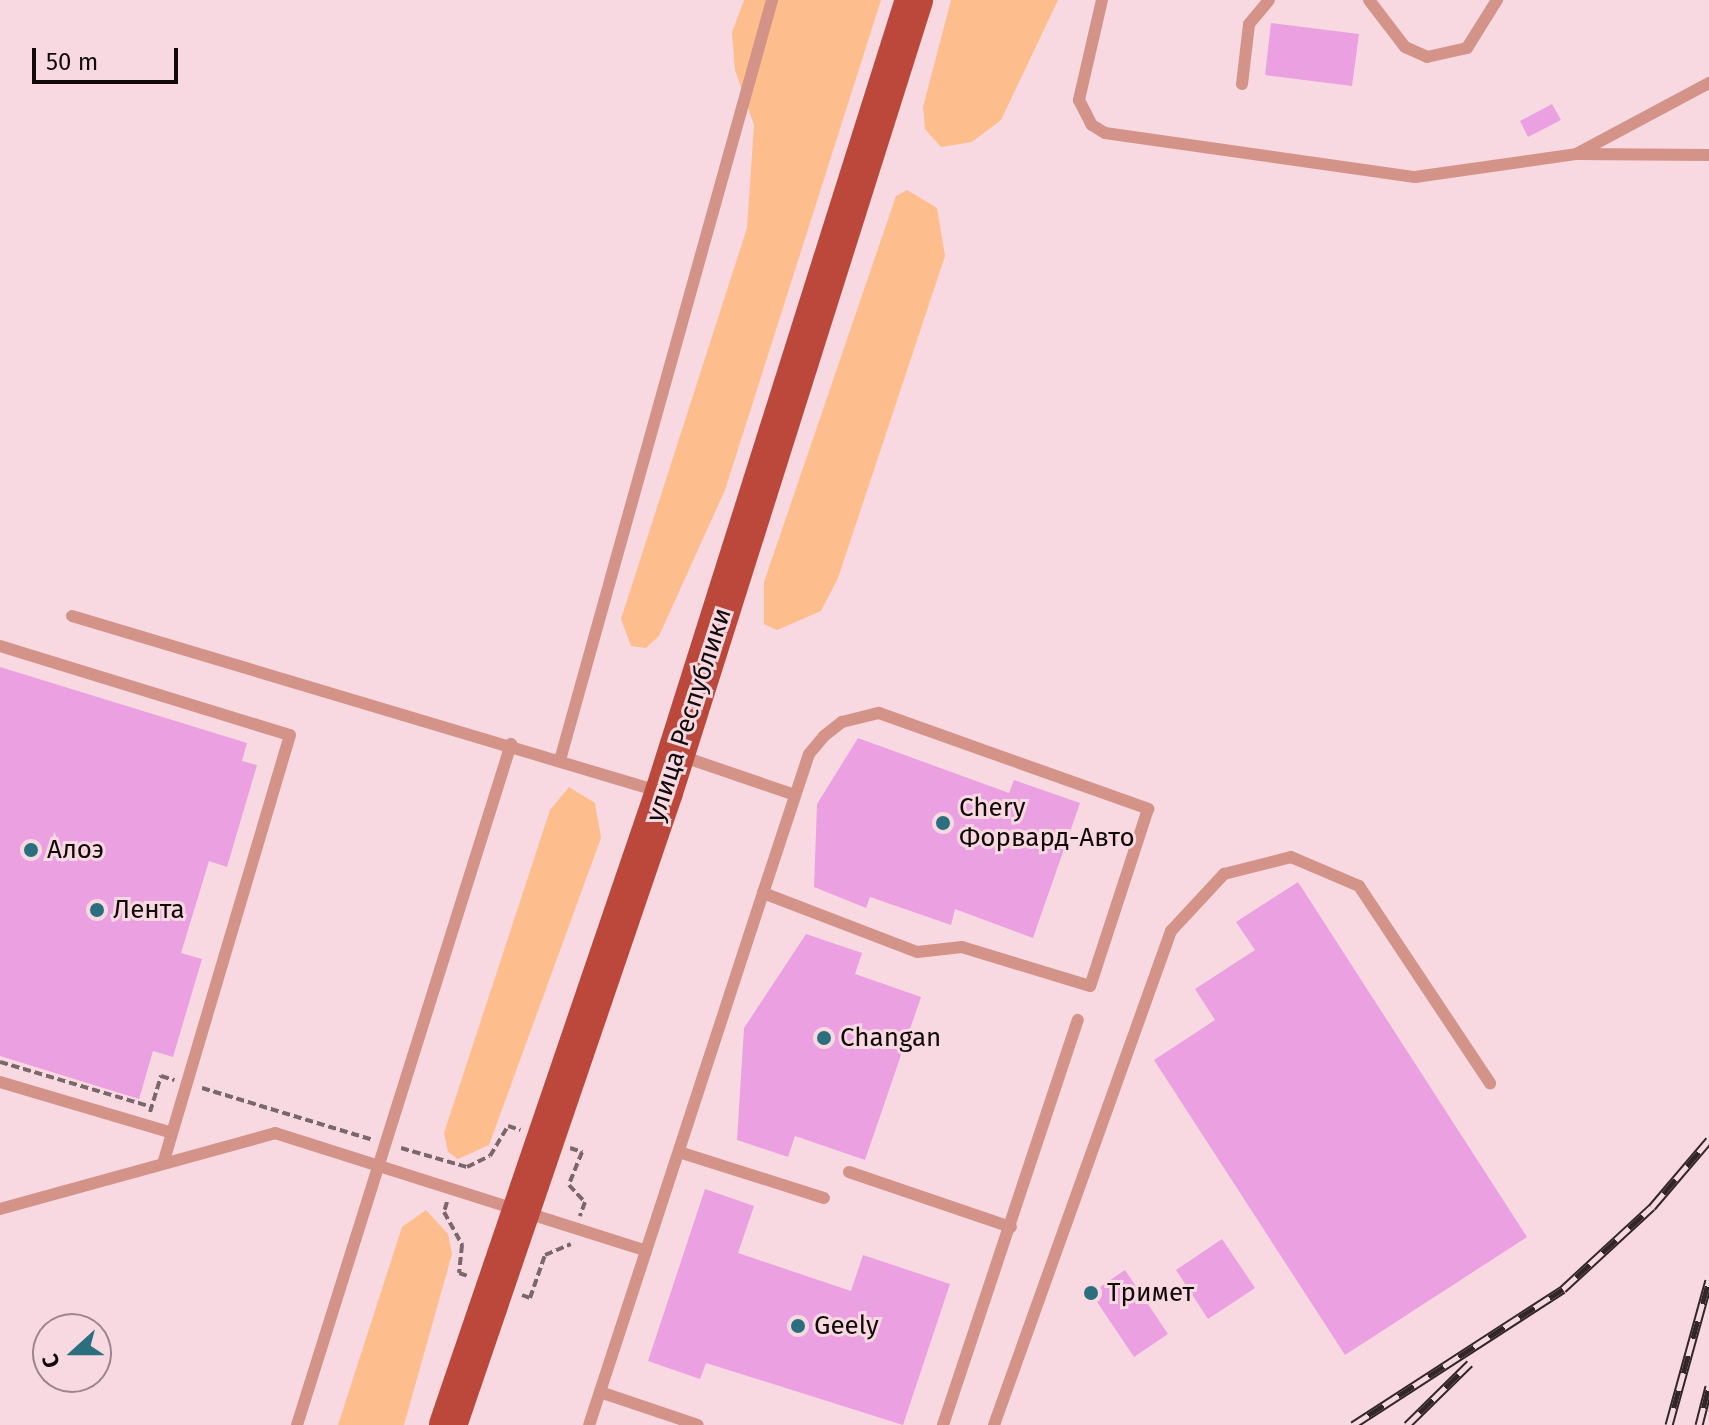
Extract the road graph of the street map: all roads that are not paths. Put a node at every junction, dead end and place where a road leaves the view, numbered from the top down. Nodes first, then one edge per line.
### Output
1 (772, 0) edge
2 (914, 0) edge
3 (1102, 0) edge
4 (1269, 0) edge
5 (1369, 0) edge
6 (1497, 0) edge
7 (1709, 83) edge
8 (1242, 84) dead end
9 (1577, 154) junction
10 (1709, 155) edge
11 (72, 616) dead end
12 (0, 646) edge
13 (511, 744) junction
14 (677, 754) junction
15 (560, 760) junction
16 (664, 792) junction
17 (795, 795) junction
18 (763, 893) junction
19 (1078, 1020) dead end
20 (0, 1082) edge
21 (1490, 1083) dead end
22 (172, 1133) junction
23 (679, 1152) junction
24 (164, 1161) junction
25 (384, 1163) junction
26 (849, 1172) dead end
27 (824, 1198) dead end
28 (522, 1208) junction
29 (0, 1209) edge
30 (1011, 1227) junction
31 (646, 1251) junction
32 (600, 1392) junction
33 (297, 1425) edge
34 (448, 1425) edge
35 (589, 1425) edge
36 (698, 1425) edge
37 (943, 1425) edge
38 (994, 1425) edge

1 - 15 lane
2 - 14 main road, улица Республики
3 - 9 lane
4 - 8 lane
5 - 6 lane
7 - 9 lane
9 - 10 lane
11 - 13 lane
12 - 22 lane
13 - 15 lane
13 - 25 lane
14 - 16 main road, улица Республики
14 - 17 lane
15 - 16 lane
16 - 28 main road, улица Республики
17 - 18 lane
17 - 18 lane
18 - 23 lane
19 - 30 lane
20 - 22 lane
21 - 38 lane
22 - 24 lane
23 - 27 lane
23 - 31 lane
24 - 25 lane
24 - 29 lane
25 - 28 lane
25 - 33 lane
26 - 30 lane
28 - 31 lane
28 - 34 main road, улица Республики
30 - 37 lane
31 - 32 lane
32 - 35 lane
32 - 36 lane

